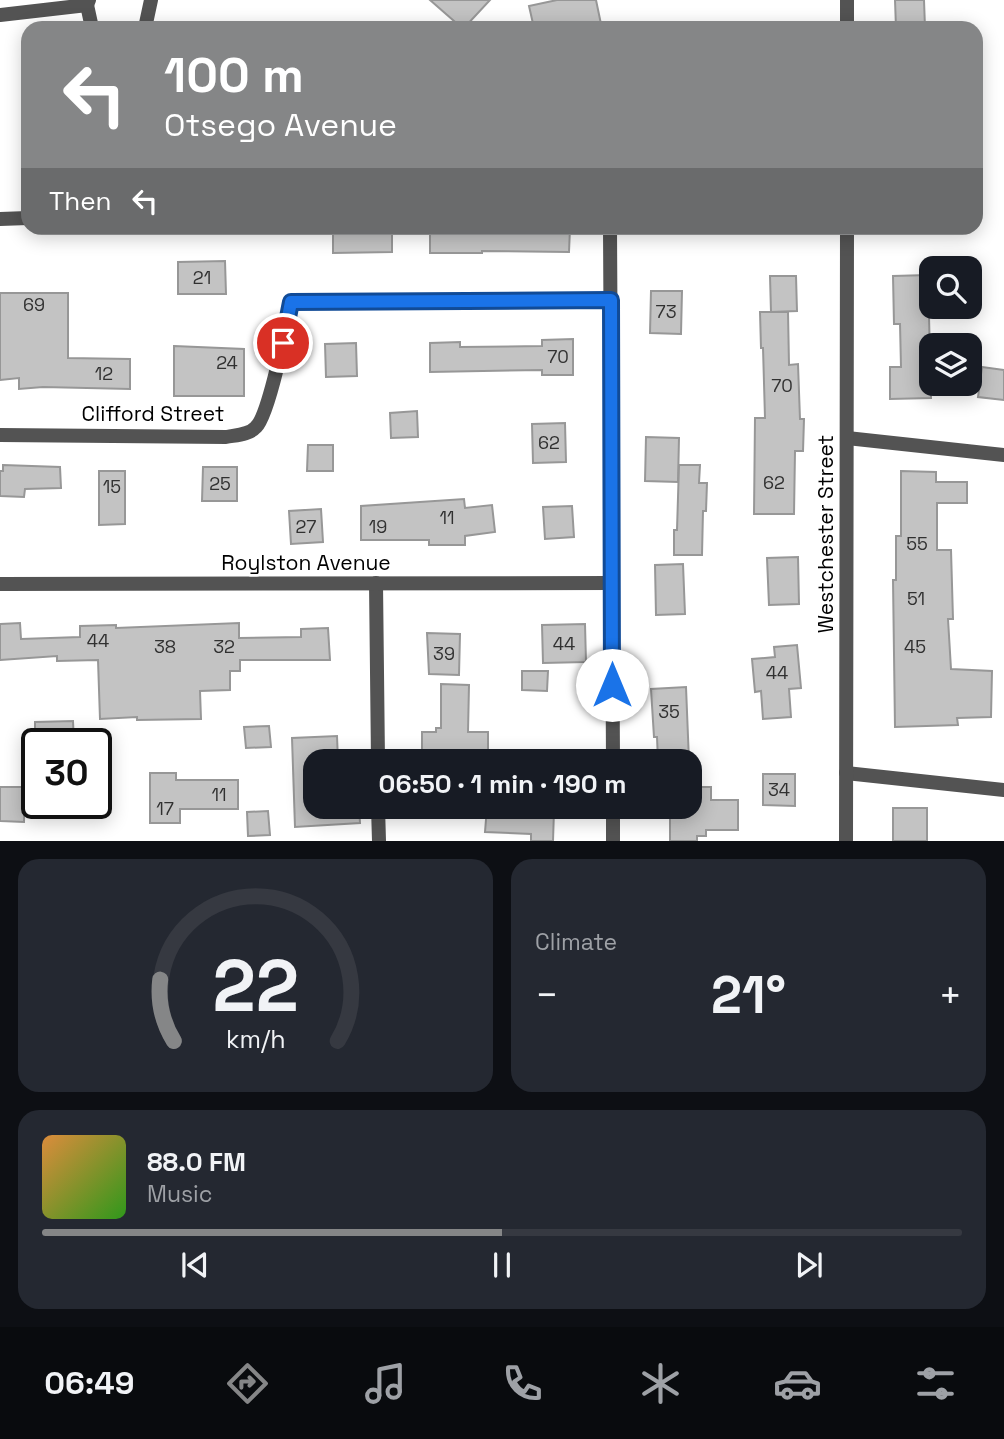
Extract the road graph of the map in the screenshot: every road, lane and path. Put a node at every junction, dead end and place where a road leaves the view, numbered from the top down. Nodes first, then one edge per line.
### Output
1 (151, 0) edge
2 (847, 0) edge
3 (88, 3) edge
4 (0, 15) edge
5 (91, 21) edge
6 (146, 21) edge
7 (847, 21) edge
8 (21, 218) edge
9 (0, 219) edge
10 (610, 235) edge
11 (847, 235) edge
12 (611, 300) junction
13 (0, 435) edge
14 (847, 438) junction
15 (1004, 455) edge
16 (376, 583) junction
17 (612, 583) junction
18 (0, 584) edge
19 (378, 749) edge
20 (612, 749) edge
21 (846, 774) junction
22 (1004, 790) edge
23 (378, 819) edge
24 (613, 819) edge
25 (379, 841) edge
26 (613, 841) edge
27 (846, 841) edge

1 - 6 street
2 - 7 street
3 - 4 street
3 - 5 street
8 - 9 street
10 - 12 street
11 - 14 street, Westchester Street
12 - 13 street, Clifford Street
12 - 17 street
14 - 15 street
14 - 21 street, Westchester Street
16 - 17 street, Roylston Avenue
16 - 18 street, Roylston Avenue
16 - 19 street
17 - 20 street
21 - 22 street
21 - 27 street, Westchester Street
23 - 25 street
24 - 26 street

